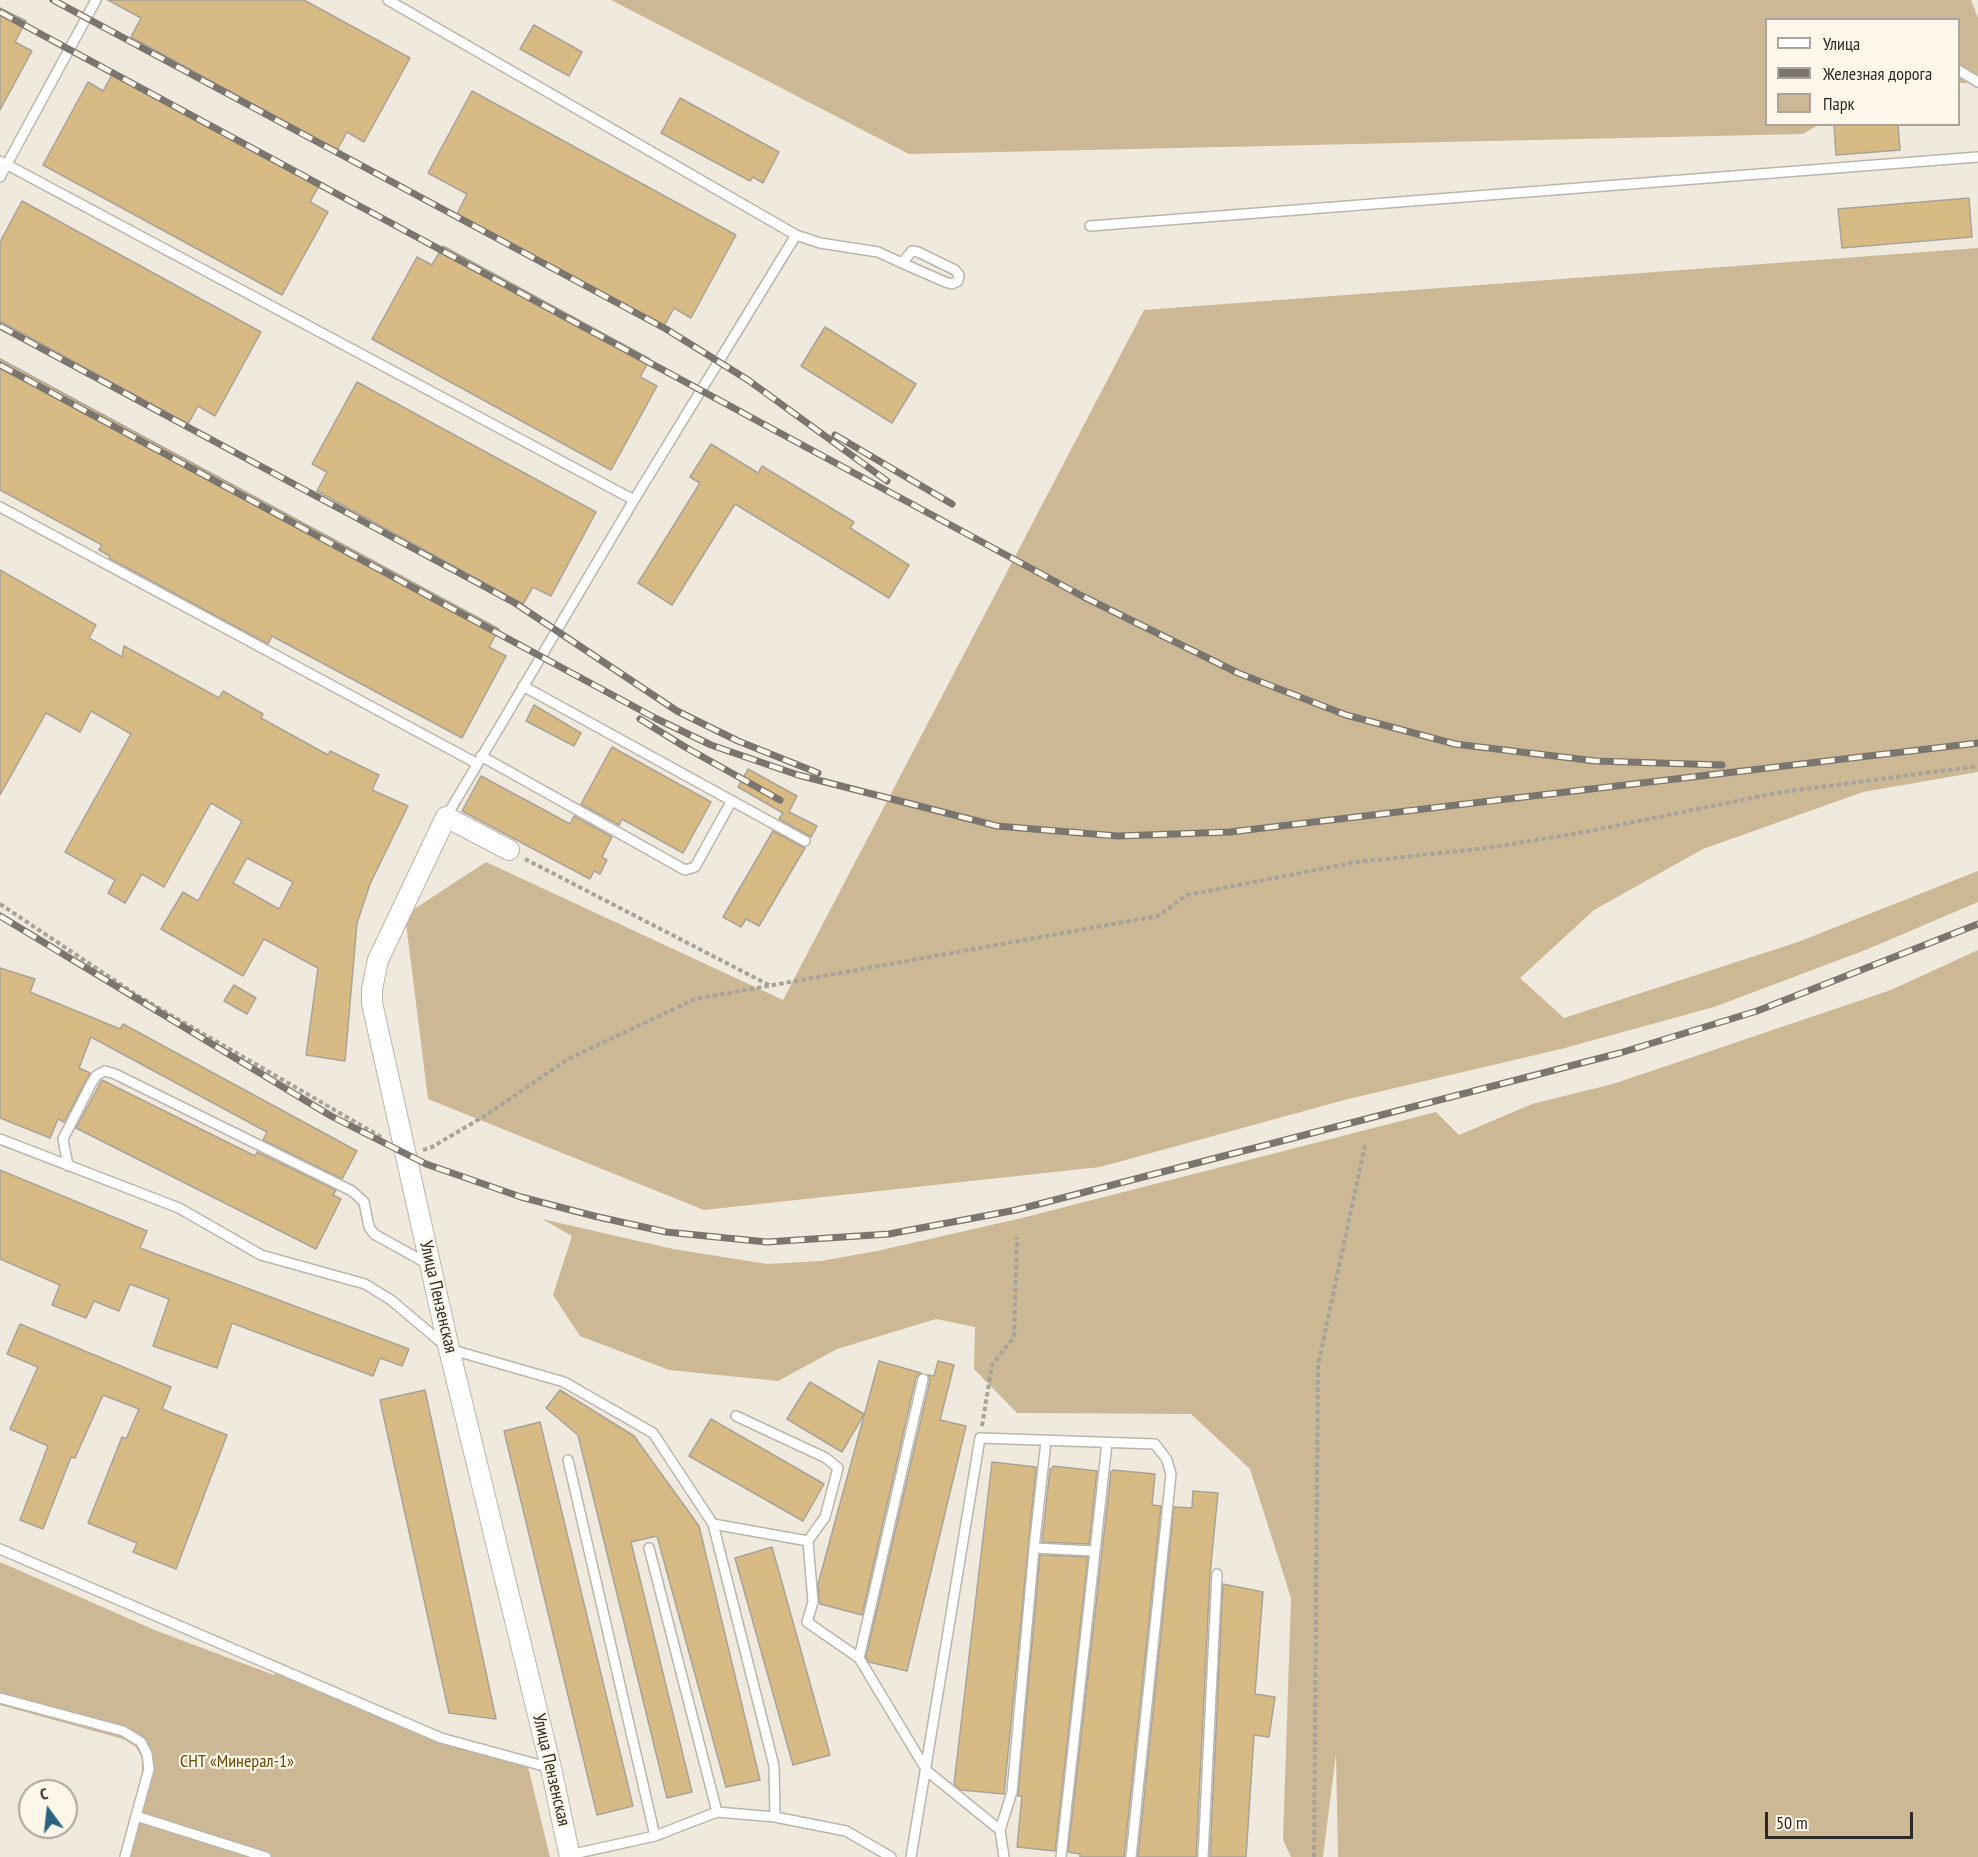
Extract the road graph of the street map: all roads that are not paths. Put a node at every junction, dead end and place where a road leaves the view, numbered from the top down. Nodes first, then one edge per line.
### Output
1 (96, 0) edge
2 (388, 0) edge
3 (1960, 71) edge
4 (1978, 82) edge
5 (1978, 157) edge
6 (3, 162) edge
7 (0, 177) edge
8 (1090, 226) dead end
9 (796, 235) junction
10 (902, 263) junction
11 (634, 500) junction
12 (0, 507) edge
13 (523, 686) junction
14 (479, 760) junction
15 (731, 802) junction
16 (446, 817) junction
17 (805, 841) dead end
18 (509, 850) road end
19 (0, 1139) edge
20 (68, 1166) junction
21 (430, 1265) junction
22 (449, 1348) junction
23 (923, 1379) dead end
24 (736, 1416) dead end
25 (1046, 1441) junction
26 (1107, 1443) junction
27 (568, 1460) dead end
28 (714, 1524) junction
29 (808, 1541) junction
30 (649, 1548) dead end
31 (1034, 1548) junction
32 (0, 1550) edge
33 (1094, 1551) junction
34 (1217, 1574) dead end
35 (859, 1658) junction
36 (0, 1698) edge
37 (551, 1768) junction
38 (927, 1771) junction
39 (717, 1812) junction
40 (136, 1816) junction
41 (775, 1816) junction
42 (1000, 1830) junction
43 (655, 1836) junction
44 (569, 1856) edge
45 (125, 1857) edge
46 (266, 1857) edge
47 (891, 1857) edge
48 (911, 1857) edge
49 (1004, 1857) edge
50 (1062, 1857) edge
51 (1131, 1857) edge
52 (1203, 1857) edge

1 - 6 lane
2 - 9 lane
3 - 4 lane
5 - 8 lane
6 - 7 lane
6 - 11 lane
9 - 10 lane
9 - 11 lane
10 - 10 lane
11 - 13 lane
12 - 14 lane
13 - 14 lane
13 - 15 lane
14 - 15 lane
14 - 16 lane
15 - 17 lane
16 - 18 street
16 - 21 street, Улица Пензенская
19 - 20 lane
20 - 21 lane
20 - 22 lane
21 - 22 street, Улица Пензенская
22 - 28 lane
22 - 37 street, Улица Пензенская
23 - 35 lane
24 - 29 lane
25 - 26 lane
25 - 31 lane
25 - 38 lane
26 - 33 lane
26 - 51 lane
27 - 43 lane
28 - 29 lane
28 - 41 lane
29 - 35 lane
30 - 39 lane
31 - 33 lane
31 - 42 lane
32 - 37 lane
33 - 50 lane
34 - 52 lane
35 - 38 lane
36 - 40 lane
37 - 44 street, Улица Пензенская
38 - 42 lane
38 - 48 lane
39 - 41 lane
39 - 43 lane
40 - 45 lane
40 - 46 lane
41 - 47 lane
42 - 49 lane
43 - 44 lane

